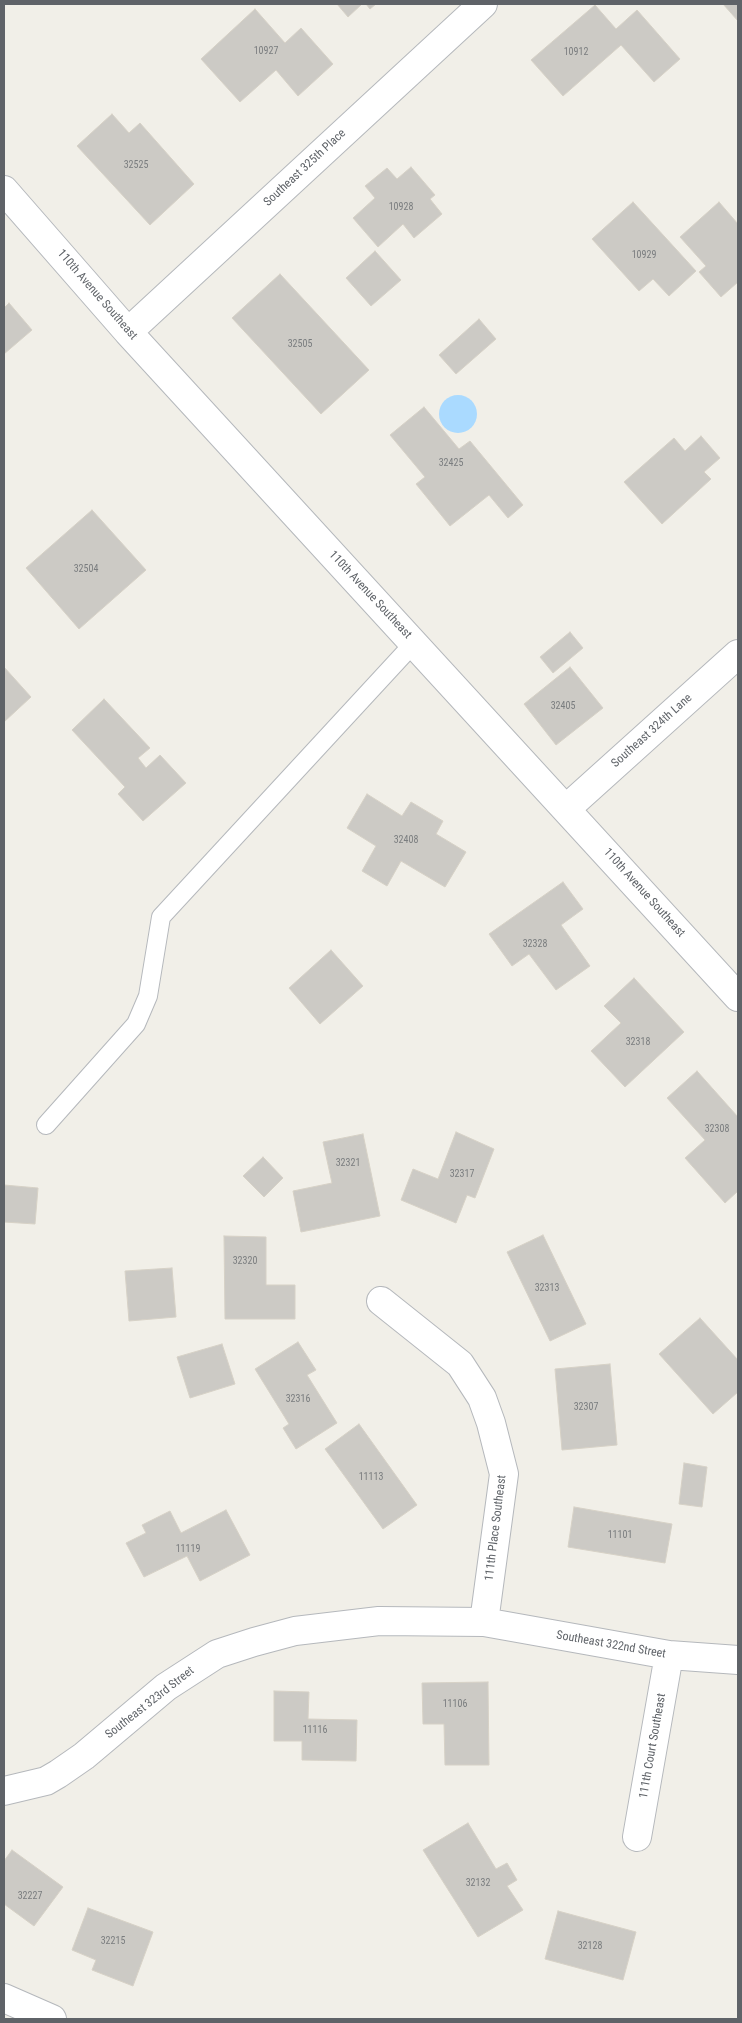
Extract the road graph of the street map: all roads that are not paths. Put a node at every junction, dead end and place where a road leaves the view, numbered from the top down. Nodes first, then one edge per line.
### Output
1 (483, 4) edge
2 (4, 190) edge
3 (128, 332) junction
4 (414, 643) junction
5 (738, 654) edge
6 (567, 808) junction
7 (738, 997) edge
8 (46, 1125) dead end
9 (381, 1301) dead end
10 (484, 1622) junction
11 (669, 1655) junction
12 (738, 1660) edge
13 (4, 1791) edge
14 (637, 1837) dead end
15 (4, 1998) edge
16 (52, 2019) edge

1 - 3 street, Southeast 325th Place
2 - 3 street, 110th Avenue Southeast
3 - 4 street, 110th Avenue Southeast
4 - 6 street, 110th Avenue Southeast
4 - 8 lane
5 - 6 street, Southeast 324th Lane
6 - 7 street, 110th Avenue Southeast
9 - 10 street, 111th Place Southeast
10 - 11 street, Southeast 322nd Street
10 - 13 street, Southeast 323rd Street
11 - 12 street, Southeast 322nd Street
11 - 14 street, 111th Court Southeast
15 - 16 street

